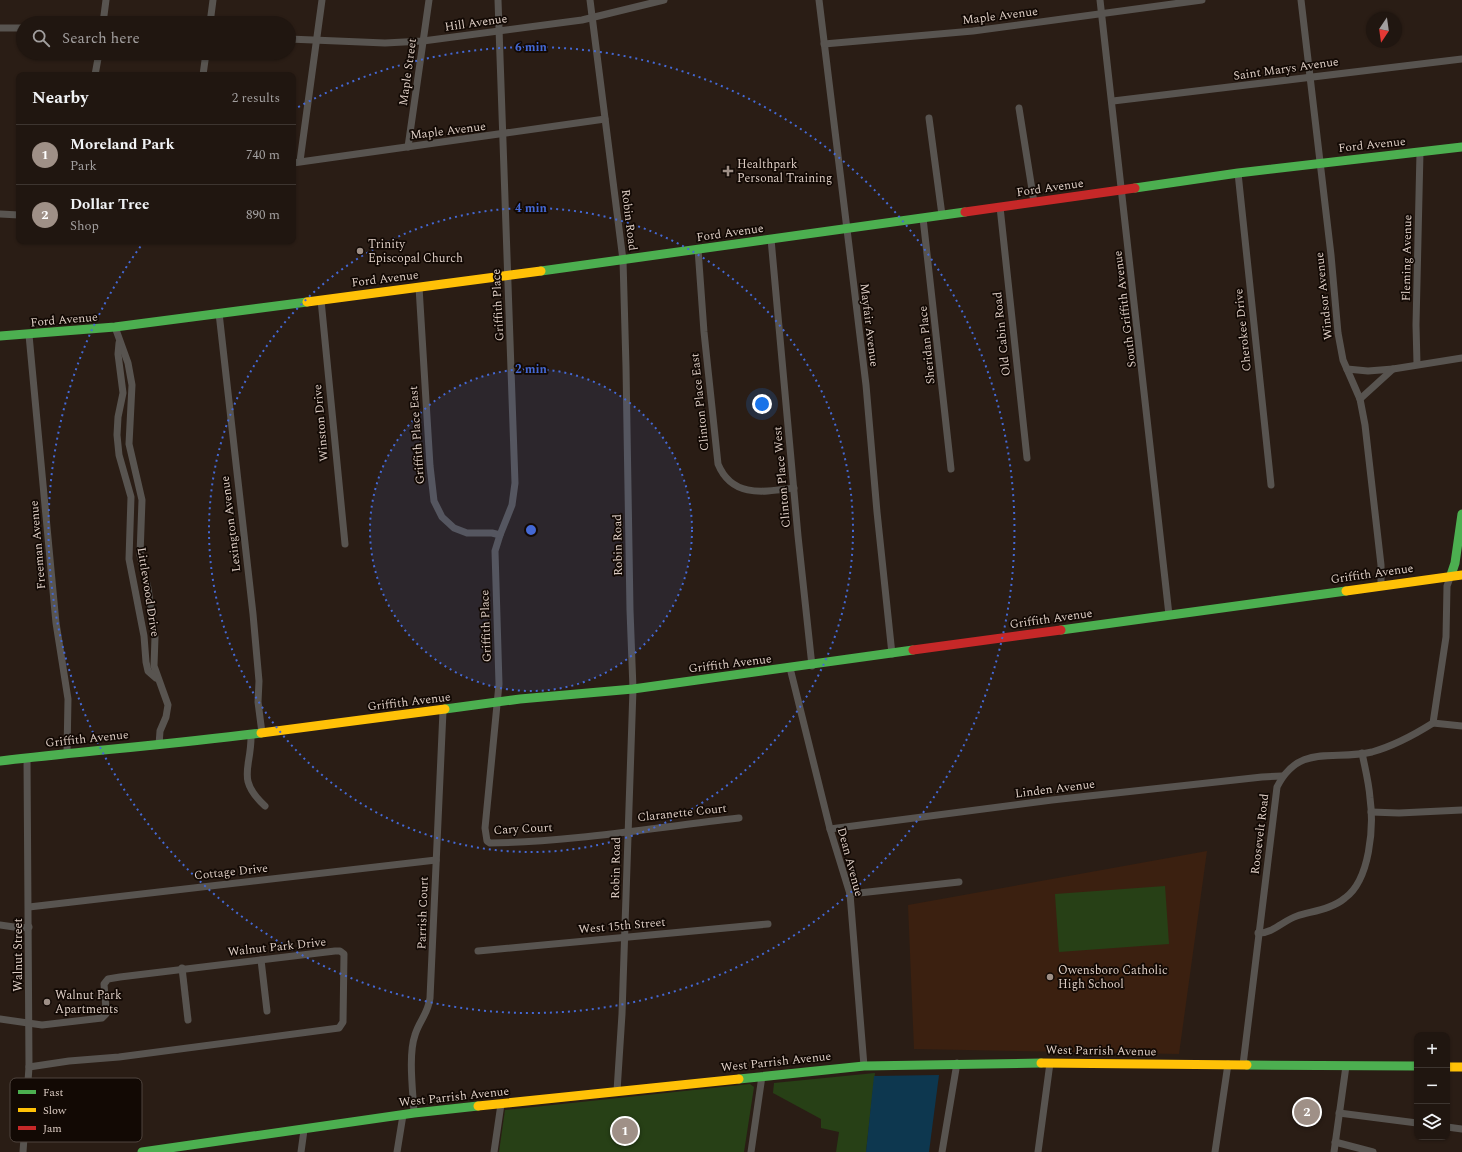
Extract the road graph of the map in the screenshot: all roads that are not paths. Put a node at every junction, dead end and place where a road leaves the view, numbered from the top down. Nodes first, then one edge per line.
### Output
1 (106, 0) edge
2 (213, 0) edge
3 (322, 0) edge
4 (429, 0) edge
5 (498, 0) edge
6 (590, 0) edge
7 (664, 0) edge
8 (819, 0) edge
9 (1100, 0) edge
10 (1202, 0) edge
11 (1301, 0) edge
12 (1102, 14) junction
13 (104, 16) edge
14 (211, 16) edge
15 (592, 18) junction
16 (0, 28) edge
17 (16, 28) edge
18 (499, 31) junction
19 (296, 39) edge
20 (317, 40) junction
21 (423, 41) junction
22 (824, 44) junction
23 (1462, 59) edge
24 (98, 60) edge
25 (205, 60) edge
26 (96, 72) edge
27 (203, 72) edge
28 (1310, 76) junction
29 (1113, 101) junction
30 (1019, 108) dead end
31 (929, 118) dead end
32 (605, 119) junction
33 (502, 135) junction
34 (408, 147) junction
35 (1462, 147) edge
36 (1420, 152) junction
37 (297, 162) edge
38 (1319, 163) junction
39 (1238, 173) junction
40 (1122, 189) junction
41 (1034, 202) junction
42 (1000, 207) junction
43 (0, 214) edge
44 (16, 215) edge
45 (942, 216) junction
46 (923, 218) junction
47 (847, 229) junction
48 (771, 239) junction
49 (698, 250) junction
50 (623, 260) junction
51 (508, 275) junction
52 (419, 287) junction
53 (321, 300) junction
54 (219, 313) junction
55 (115, 327) junction
56 (29, 335) junction
57 (0, 336) edge
58 (119, 341) junction
59 (1462, 358) edge
60 (1417, 364) junction
61 (1393, 369) junction
62 (1347, 370) junction
63 (1360, 399) junction
64 (1027, 458) dead end
65 (951, 469) dead end
66 (1271, 485) dead end
67 (794, 488) junction
68 (1462, 514) edge
69 (500, 535) junction
70 (345, 544) dead end
71 (1462, 574) edge
72 (1451, 575) junction
73 (1382, 586) junction
74 (1169, 615) junction
75 (892, 654) junction
76 (812, 666) junction
77 (790, 668) junction
78 (157, 678) junction
79 (633, 689) junction
80 (497, 703) junction
81 (443, 710) junction
82 (1433, 723) junction
83 (1462, 726) edge
84 (262, 733) junction
85 (251, 734) junction
86 (159, 745) junction
87 (67, 753) junction
88 (1362, 753) junction
89 (26, 758) junction
90 (0, 760) edge
91 (1282, 776) junction
92 (265, 806) dead end
93 (1462, 810) edge
94 (1371, 812) junction
95 (739, 818) dead end
96 (830, 829) junction
97 (628, 831) junction
98 (436, 860) junction
99 (959, 882) dead end
100 (850, 894) junction
101 (29, 906) junction
102 (768, 924) dead end
103 (0, 925) edge
104 (29, 927) junction
105 (1258, 933) junction
106 (625, 936) junction
107 (478, 951) dead end
108 (261, 960) junction
109 (182, 968) junction
110 (267, 1011) dead end
111 (0, 1019) edge
112 (188, 1020) dead end
113 (29, 1024) junction
114 (957, 1063) junction
115 (1050, 1063) junction
116 (1228, 1064) junction
117 (1243, 1064) junction
118 (864, 1066) junction
119 (1346, 1066) junction
120 (1414, 1066) edge
121 (29, 1067) junction
122 (1450, 1067) edge
123 (1462, 1067) edge
124 (762, 1076) junction
125 (28, 1078) edge
126 (617, 1091) junction
127 (501, 1104) junction
128 (414, 1113) junction
129 (1339, 1113) junction
130 (403, 1115) junction
131 (1414, 1123) edge
132 (1450, 1127) edge
133 (1462, 1128) edge
134 (304, 1130) junction
135 (24, 1142) edge
136 (1335, 1142) junction
137 (153, 1151) edge
138 (166, 1151) edge
139 (23, 1152) edge
140 (142, 1152) edge
141 (301, 1152) edge
142 (397, 1152) edge
143 (494, 1152) edge
144 (751, 1152) edge
145 (942, 1152) edge
146 (1038, 1152) edge
147 (1215, 1152) edge
148 (1334, 1152) edge
149 (1373, 1152) edge

1 - 13 street
2 - 14 street
3 - 20 street
4 - 21 street, Maple Street
5 - 18 street, Griffith Place
6 - 15 street, Robin Road
7 - 15 street, Hill Avenue
8 - 22 street, Mayfair Avenue
9 - 12 street, South Griffith Avenue
10 - 12 street, Maple Avenue
11 - 28 street, Windsor Avenue
12 - 22 street, Maple Avenue
12 - 29 street, South Griffith Avenue
15 - 18 street, Hill Avenue
15 - 32 street, Robin Road
16 - 17 street
18 - 21 street, Hill Avenue
18 - 33 street, Griffith Place
19 - 20 street, Hill Avenue
20 - 21 street, Hill Avenue
20 - 37 street
21 - 34 street, Maple Street
22 - 47 street, Mayfair Avenue
23 - 28 street, Saint Marys Avenue
24 - 26 street
25 - 27 street
28 - 29 street, Saint Marys Avenue
28 - 38 street, Windsor Avenue
29 - 40 street, South Griffith Avenue
30 - 41 street
31 - 45 street
32 - 33 street, Maple Avenue
32 - 50 street, Robin Road
33 - 34 street, Maple Avenue
33 - 51 street, Griffith Place
34 - 37 street, Maple Avenue
35 - 36 street, Ford Avenue
36 - 38 street, Ford Avenue
36 - 60 street, Fleming Avenue
38 - 39 street, Ford Avenue
38 - 62 street, Windsor Avenue
39 - 40 street, Ford Avenue
39 - 66 street, Cherokee Drive
40 - 41 street, Ford Avenue
40 - 74 street, South Griffith Avenue
41 - 42 street, Ford Avenue
42 - 45 street, Ford Avenue
42 - 64 street, Old Cabin Road
43 - 44 street
45 - 46 street, Ford Avenue
46 - 47 street, Ford Avenue
46 - 65 street, Sheridan Place
47 - 48 street, Ford Avenue
47 - 75 street, Mayfair Avenue
48 - 49 street, Ford Avenue
48 - 67 street, Clinton Place West
49 - 50 street, Ford Avenue
49 - 67 street, Clinton Place East
50 - 51 street, Ford Avenue
50 - 79 street, Robin Road
51 - 52 street, Ford Avenue
51 - 69 street, Griffith Place
52 - 53 street, Ford Avenue
52 - 69 street, Griffith Place East
53 - 54 street, Ford Avenue
53 - 70 street, Winston Drive
54 - 55 street, Ford Avenue
54 - 84 street, Lexington Avenue
55 - 56 street, Ford Avenue
55 - 58 street, Littlewood Drive
56 - 57 street, Ford Avenue
56 - 87 street, Freeman Avenue
58 - 78 street, Littlewood Drive
58 - 78 street, Littlewood Drive
59 - 60 street
60 - 61 street
61 - 62 street
61 - 63 street
62 - 63 street, Windsor Avenue
63 - 73 street, Windsor Avenue
67 - 76 street, Clinton Place West
68 - 72 street
69 - 80 street, Griffith Place
71 - 72 street, Griffith Avenue
72 - 73 street, Griffith Avenue
72 - 82 street
73 - 74 street, Griffith Avenue
74 - 75 street, Griffith Avenue
75 - 76 street, Griffith Avenue
76 - 77 street, Griffith Avenue
77 - 79 street, Griffith Avenue
77 - 96 street, Dean Avenue
78 - 86 street, Littlewood Drive
79 - 80 street, Griffith Avenue
79 - 97 street, Robin Road
80 - 81 street, Griffith Avenue
80 - 97 street, Cary Court
81 - 84 street, Griffith Avenue
81 - 98 street, Parrish Court
82 - 83 street
82 - 88 street
84 - 85 street, Griffith Avenue
85 - 86 street, Griffith Avenue
85 - 92 street
86 - 87 street, Griffith Avenue
87 - 89 street, Griffith Avenue
88 - 91 street
88 - 94 street
89 - 90 street, Griffith Avenue
89 - 101 street, Walnut Street
91 - 96 street, Linden Avenue
91 - 105 street, Roosevelt Road
93 - 94 street
94 - 105 street
95 - 97 street, Claranette Court
96 - 100 street, Dean Avenue
97 - 106 street, Robin Road
98 - 101 street, Cottage Drive
98 - 128 street, Parrish Court
99 - 100 street
100 - 118 street, Dean Avenue
101 - 104 street, Walnut Street
102 - 106 street, West 15th Street
103 - 104 street
104 - 113 street, Walnut Street
105 - 117 street, Roosevelt Road
106 - 107 street, West 15th Street
106 - 126 street, Robin Road
108 - 109 street, Walnut Park Drive
108 - 110 street
108 - 121 street, Walnut Park Drive
109 - 112 street
109 - 113 street, Walnut Park Drive
111 - 113 street
113 - 121 street, Walnut Street
114 - 115 street, West Parrish Avenue
114 - 118 street, West Parrish Avenue
114 - 145 street
115 - 116 street, West Parrish Avenue
115 - 146 street
116 - 117 street, West Parrish Avenue
116 - 147 street
117 - 119 street, West Parrish Avenue
118 - 124 street, West Parrish Avenue
119 - 120 street, West Parrish Avenue
119 - 129 street
121 - 125 street, Walnut Street
122 - 123 street
124 - 126 street, West Parrish Avenue
124 - 144 street
126 - 127 street, West Parrish Avenue
127 - 128 street, West Parrish Avenue
127 - 143 street
128 - 130 street, West Parrish Avenue
129 - 131 street
129 - 136 street
130 - 134 street, West Parrish Avenue
130 - 142 street
132 - 133 street
134 - 138 street, West Parrish Avenue
134 - 141 street
135 - 139 street, Walnut Street
136 - 148 street
136 - 149 street
137 - 138 street, West Parrish Avenue
137 - 140 street, West Parrish Avenue

